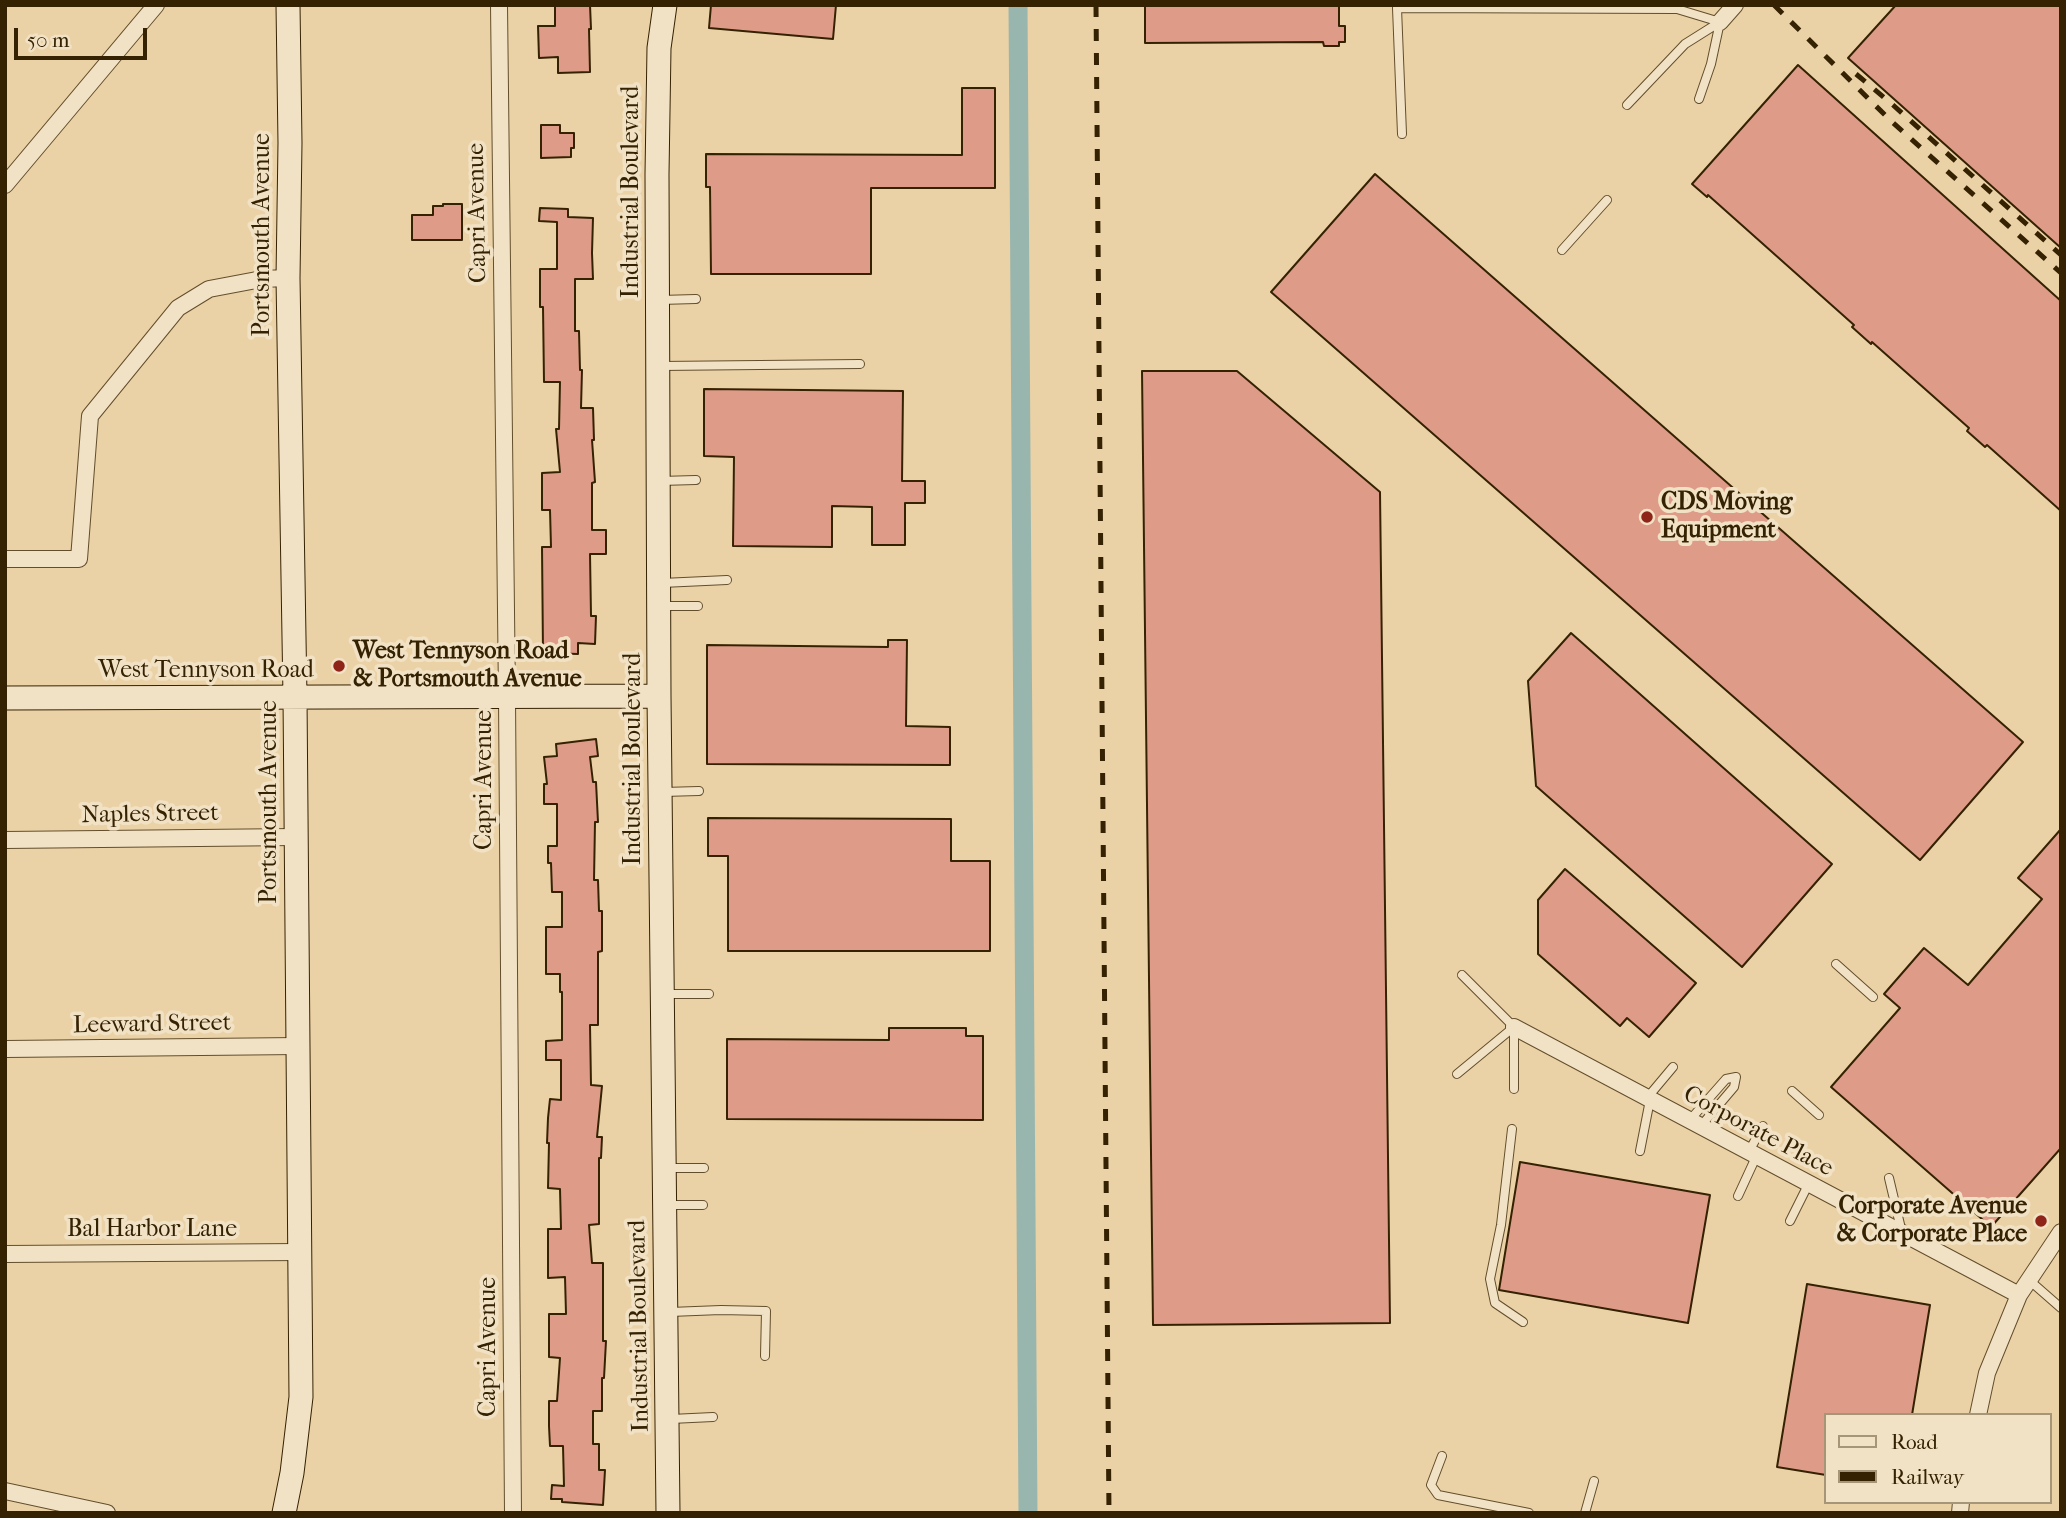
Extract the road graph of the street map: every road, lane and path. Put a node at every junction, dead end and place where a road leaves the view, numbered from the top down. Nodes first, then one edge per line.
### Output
1 (156, 5) edge
2 (288, 5) edge
3 (499, 5) edge
4 (665, 5) edge
5 (1735, 5) edge
6 (1720, 22) junction
7 (1699, 99) dead end
8 (1627, 105) dead end
9 (1402, 134) dead end
10 (5, 185) edge
11 (1607, 200) dead end
12 (1562, 250) dead end
13 (288, 278) junction
14 (696, 299) dead end
15 (658, 300) junction
16 (860, 364) dead end
17 (658, 366) junction
18 (696, 480) dead end
19 (659, 481) junction
20 (5, 559) edge
21 (727, 580) dead end
22 (659, 595) junction
23 (698, 606) dead end
24 (659, 696) junction
25 (295, 697) junction
26 (507, 697) junction
27 (5, 698) edge
28 (699, 791) dead end
29 (661, 792) junction
30 (295, 837) junction
31 (5, 840) edge
32 (1836, 964) dead end
33 (1462, 975) dead end
34 (663, 994) junction
35 (709, 994) dead end
36 (1873, 997) dead end
37 (1514, 1027) junction
38 (298, 1046) junction
39 (5, 1049) edge
40 (1673, 1067) dead end
41 (1457, 1074) dead end
42 (1514, 1090) dead end
43 (1792, 1091) dead end
44 (1649, 1099) junction
45 (1819, 1115) dead end
46 (1695, 1124) junction
47 (1763, 1126) dead end
48 (1512, 1129) dead end
49 (1640, 1151) dead end
50 (1752, 1155) junction
51 (665, 1168) junction
52 (704, 1168) dead end
53 (1889, 1178) dead end
54 (1808, 1185) junction
55 (1738, 1196) dead end
56 (665, 1205) junction
57 (703, 1205) dead end
58 (1790, 1221) dead end
59 (2061, 1232) edge
60 (1902, 1233) junction
61 (300, 1252) junction
62 (5, 1254) edge
63 (2028, 1280) junction
64 (2019, 1295) junction
65 (2061, 1308) edge
66 (667, 1312) junction
67 (1523, 1322) dead end
68 (765, 1356) dead end
69 (1978, 1413) edge
70 (713, 1417) dead end
71 (667, 1419) junction
72 (1441, 1456) dead end
73 (1594, 1482) dead end
74 (5, 1491) edge
75 (107, 1513) edge
76 (284, 1513) edge
77 (513, 1513) edge
78 (668, 1513) edge
79 (1529, 1513) edge
80 (1585, 1513) edge

1 - 10 street
2 - 13 main road, Portsmouth Avenue
3 - 26 street, Capri Avenue
4 - 15 main road, Industrial Boulevard
5 - 6 street
6 - 7 lane
6 - 8 lane
6 - 9 lane
11 - 12 lane
13 - 20 street
13 - 25 main road, Portsmouth Avenue
14 - 15 lane
15 - 17 main road, Industrial Boulevard
16 - 17 lane
17 - 19 main road, Industrial Boulevard
18 - 19 lane
19 - 22 main road, Industrial Boulevard
21 - 22 lane
22 - 23 lane
22 - 24 main road, Industrial Boulevard
24 - 26 main road, West Tennyson Road
24 - 29 main road, Industrial Boulevard
25 - 26 main road, West Tennyson Road
25 - 27 main road, West Tennyson Road
25 - 30 main road, Portsmouth Avenue
26 - 77 street, Capri Avenue
28 - 29 lane
29 - 34 main road, Industrial Boulevard
30 - 31 street, Naples Street
30 - 38 main road, Portsmouth Avenue
32 - 36 lane
33 - 37 lane
34 - 35 lane
34 - 51 main road, Industrial Boulevard
37 - 41 lane
37 - 42 lane
37 - 44 street, Corporate Place
38 - 39 street, Leeward Street
38 - 61 main road, Portsmouth Avenue
40 - 44 lane
43 - 45 lane
44 - 46 street, Corporate Place
44 - 49 lane
46 - 46 lane
46 - 50 street, Corporate Place
47 - 50 lane
48 - 67 lane
50 - 54 street, Corporate Place
50 - 55 lane
51 - 52 lane
51 - 56 main road, Industrial Boulevard
53 - 60 lane
54 - 58 lane
54 - 60 street, Corporate Place
56 - 57 lane
56 - 66 main road, Industrial Boulevard
59 - 63 street
60 - 64 street, Corporate Place
61 - 62 street, Bal Harbor Lane
61 - 76 main road, Portsmouth Avenue
63 - 64 street
63 - 65 lane
64 - 69 street
66 - 68 lane
66 - 71 main road, Industrial Boulevard
70 - 71 lane
71 - 78 main road, Industrial Boulevard
72 - 79 lane
73 - 80 lane
74 - 75 street

